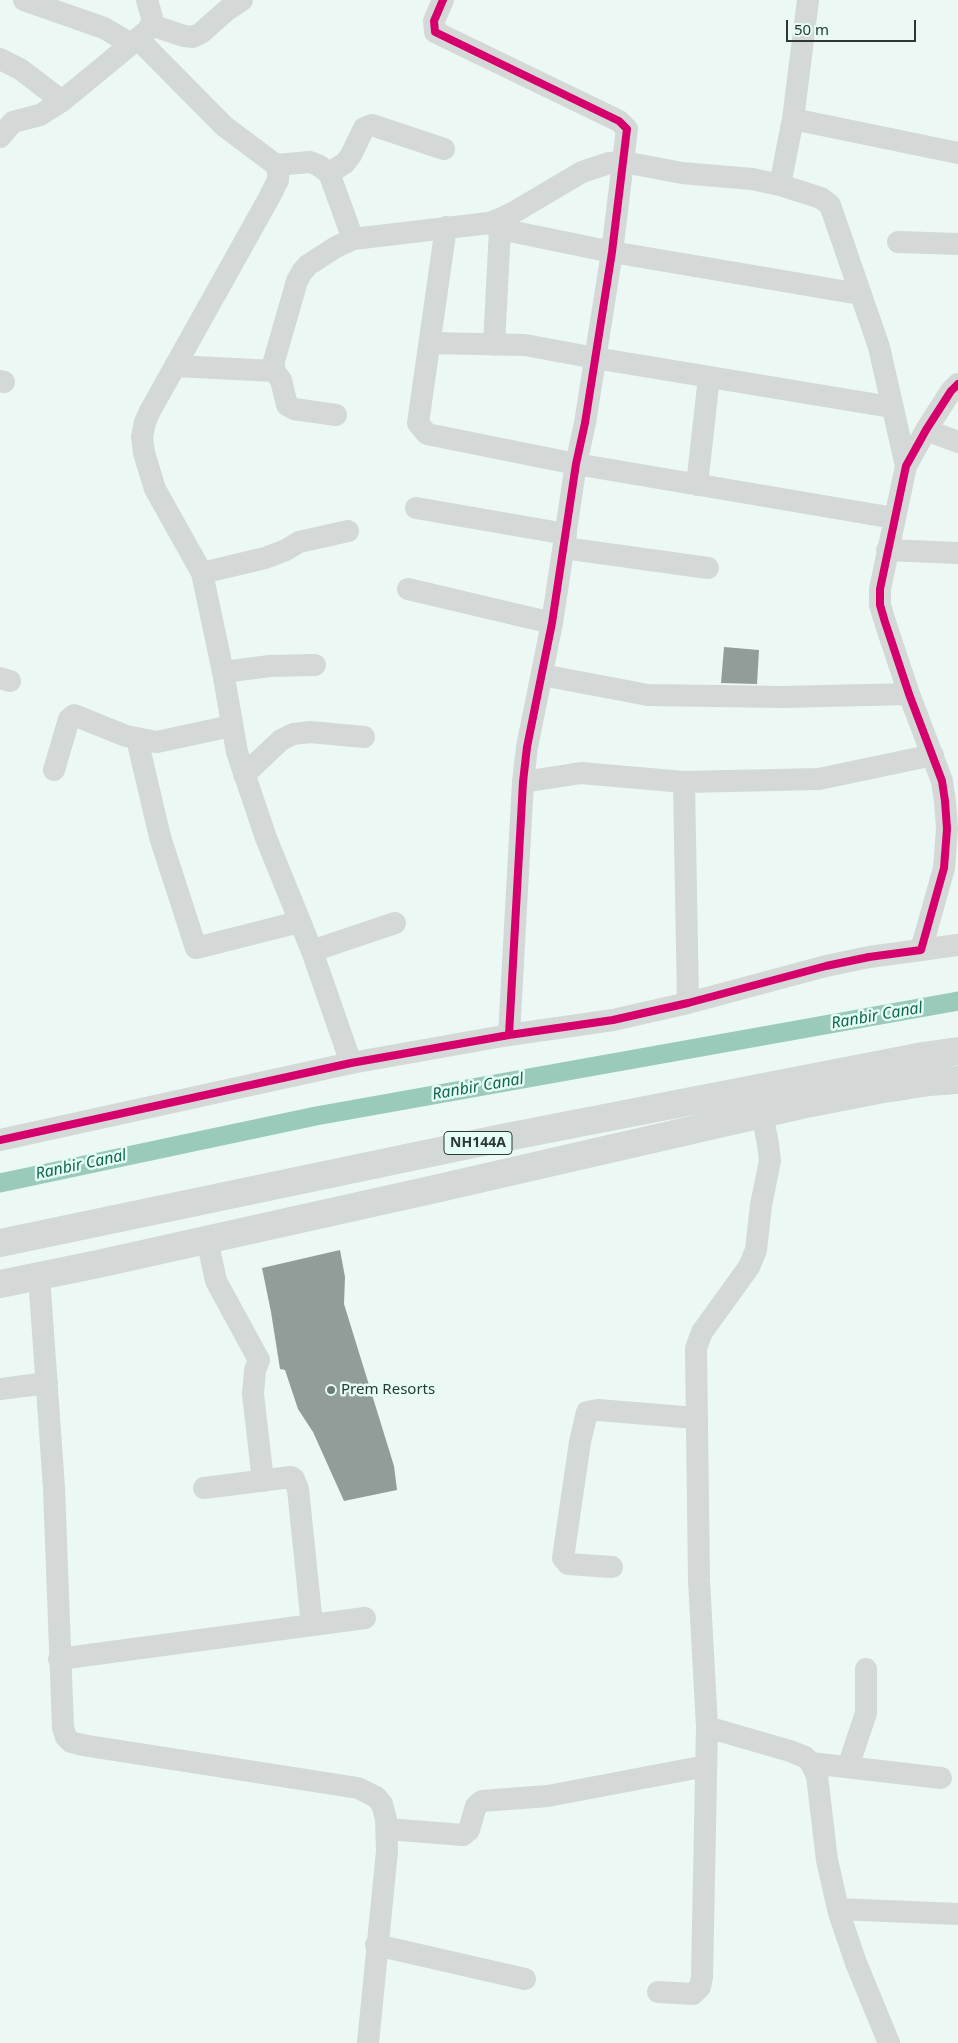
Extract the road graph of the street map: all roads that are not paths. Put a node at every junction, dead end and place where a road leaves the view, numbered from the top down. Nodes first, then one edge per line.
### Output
1 (24, 0) edge
2 (147, 0) edge
3 (242, 0) edge
4 (443, 0) edge
5 (808, 0) edge
6 (140, 36) junction
7 (0, 58) edge
8 (62, 101) junction
9 (793, 119) junction
10 (0, 136) edge
11 (444, 149) dead end
12 (958, 153) edge
13 (624, 162) junction
14 (276, 165) junction
15 (329, 173) junction
16 (780, 185) junction
17 (494, 226) junction
18 (446, 227) junction
19 (353, 239) junction
20 (898, 242) dead end
21 (958, 244) edge
22 (612, 252) junction
23 (860, 294) junction
24 (430, 343) junction
25 (494, 345) junction
26 (595, 358) junction
27 (175, 366) junction
28 (274, 371) junction
29 (709, 377) junction
30 (958, 384) edge
31 (892, 407) junction
32 (336, 415) dead end
33 (926, 430) junction
34 (958, 442) edge
35 (576, 464) junction
36 (906, 466) junction
37 (698, 485) junction
38 (416, 508) dead end
39 (894, 518) junction
40 (348, 531) dead end
41 (565, 541) junction
42 (887, 550) junction
43 (958, 553) edge
44 (708, 568) dead end
45 (202, 574) junction
46 (408, 589) dead end
47 (552, 623) junction
48 (315, 665) dead end
49 (223, 672) junction
50 (542, 675) junction
51 (909, 694) junction
52 (231, 726) junction
53 (364, 737) dead end
54 (137, 739) junction
55 (933, 755) junction
56 (54, 770) dead end
57 (244, 775) junction
58 (524, 782) junction
59 (684, 782) junction
60 (299, 922) junction
61 (395, 923) dead end
62 (958, 945) edge
63 (312, 950) junction
64 (921, 950) junction
65 (688, 1004) junction
66 (509, 1035) junction
67 (958, 1051) edge
68 (351, 1063) junction
69 (958, 1080) edge
70 (762, 1114) junction
71 (0, 1140) edge
72 (207, 1239) junction
73 (0, 1243) edge
74 (40, 1276) junction
75 (0, 1284) edge
76 (47, 1383) junction
77 (0, 1389) edge
78 (696, 1418) junction
79 (263, 1481) junction
80 (204, 1488) dead end
81 (612, 1567) dead end
82 (365, 1618) dead end
83 (312, 1625) junction
84 (59, 1659) junction
85 (866, 1669) dead end
86 (707, 1727) junction
87 (811, 1763) junction
88 (706, 1766) junction
89 (848, 1767) junction
90 (941, 1778) dead end
91 (386, 1829) junction
92 (838, 1909) junction
93 (958, 1914) edge
94 (376, 1945) junction
95 (525, 1979) dead end
96 (658, 1992) dead end
97 (368, 2043) edge
98 (889, 2043) edge

1 - 6 street
2 - 6 street
3 - 6 street
4 - 13 street
5 - 9 street
6 - 8 street
6 - 14 street
7 - 8 street
8 - 10 street
9 - 12 street
9 - 16 street
11 - 15 street
13 - 16 street
13 - 17 street
13 - 22 street
14 - 15 street
14 - 27 street
15 - 19 street
16 - 23 street
17 - 18 street
17 - 22 street
17 - 25 street
18 - 19 street
18 - 24 street
19 - 28 street
20 - 21 street
22 - 23 street
22 - 26 street
23 - 31 street
24 - 25 street
24 - 35 street
25 - 26 street
26 - 29 street
26 - 35 street
27 - 28 street
27 - 45 street
28 - 32 street
29 - 31 street
29 - 37 street
30 - 33 street
31 - 36 street
33 - 34 street
33 - 36 street
35 - 37 street
35 - 41 street
36 - 39 street
37 - 39 street
38 - 41 street
39 - 42 street
40 - 45 street
41 - 44 street
41 - 47 street
42 - 43 street
42 - 51 street
45 - 49 street
46 - 47 street
47 - 50 street
48 - 49 street
49 - 52 street
50 - 51 street
50 - 58 street
51 - 55 street
52 - 54 street
52 - 57 street
53 - 57 street
54 - 56 street
54 - 60 street
55 - 59 street
55 - 64 street
57 - 60 street
58 - 59 street
58 - 66 street
59 - 65 street
60 - 63 street
61 - 63 street
62 - 64 street
63 - 68 street
64 - 65 street
65 - 66 street
66 - 68 street
67 - 73 highway, NH144A
68 - 71 street
69 - 70 highway
70 - 72 highway
70 - 78 street
72 - 74 highway
72 - 79 street
74 - 75 highway
74 - 76 street
76 - 77 street
76 - 84 street
78 - 81 street
78 - 86 street
79 - 80 street
79 - 83 street
82 - 83 street
83 - 84 street
84 - 91 street
85 - 89 street
86 - 87 street
86 - 88 street
87 - 89 street
87 - 92 street
88 - 91 street
88 - 96 street
89 - 90 street
91 - 94 street
92 - 93 street
92 - 98 street
94 - 95 street
94 - 97 street

